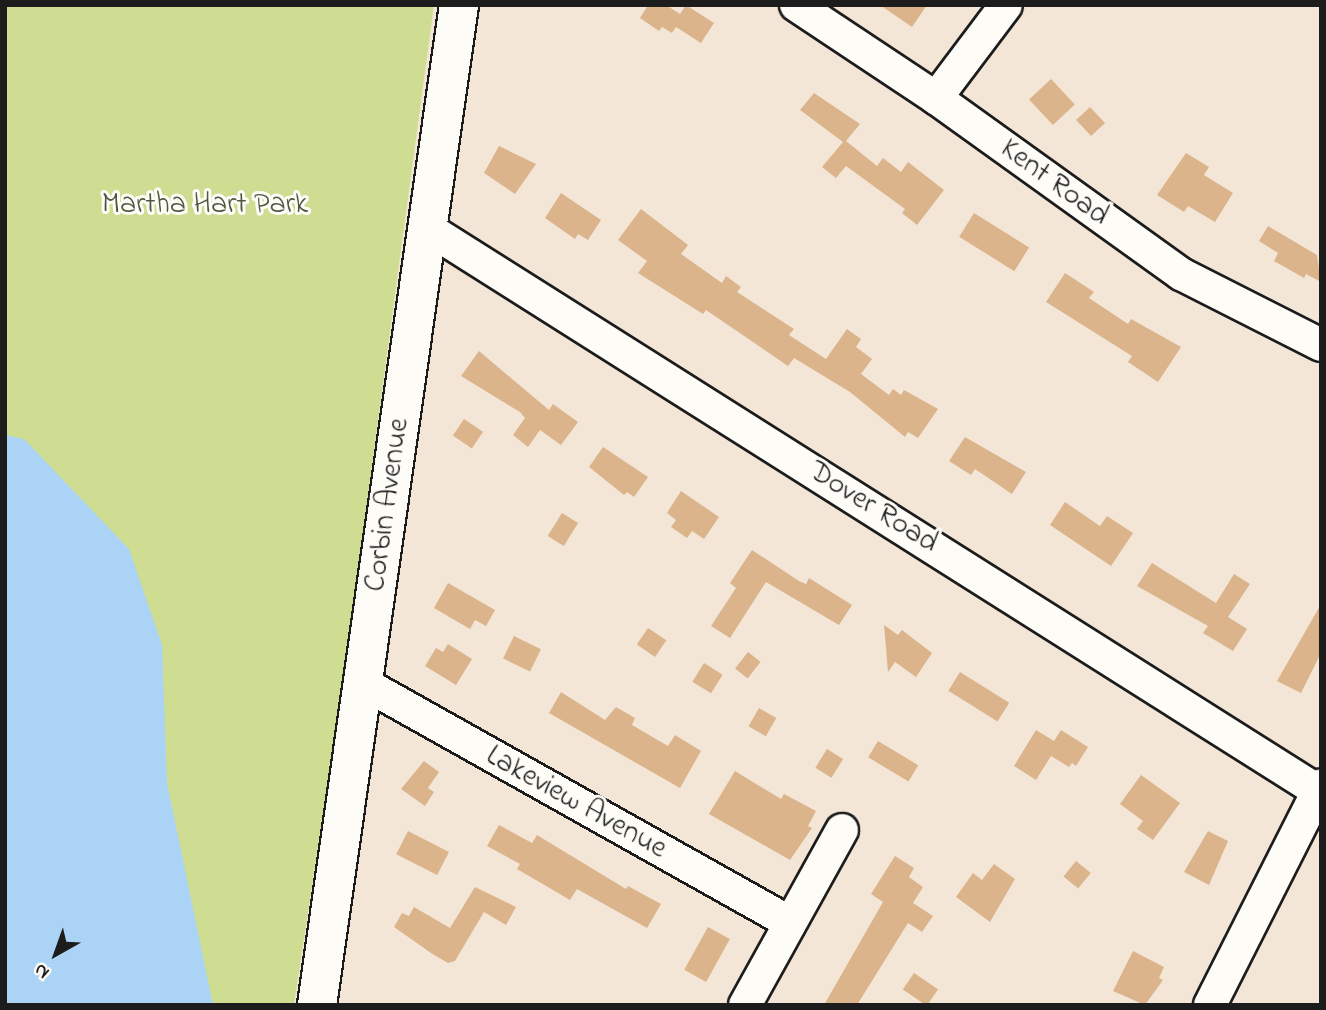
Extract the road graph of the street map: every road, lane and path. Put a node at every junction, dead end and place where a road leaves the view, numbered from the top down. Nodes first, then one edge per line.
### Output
1 (459, 5) edge
2 (796, 5) edge
3 (1006, 5) edge
4 (936, 98) junction
5 (427, 228) junction
6 (1321, 345) edge
7 (363, 683) junction
8 (1319, 788) edge
9 (842, 830) dead end
10 (790, 923) junction
11 (317, 1005) edge
12 (745, 1005) edge
13 (1210, 1005) edge

1 - 5 main road, Corbin Avenue
2 - 4 street, Kent Road
3 - 4 street
4 - 6 street, Kent Road
5 - 7 main road, Corbin Avenue
5 - 8 street, Dover Road
7 - 10 street, Lakeview Avenue
7 - 11 main road, Corbin Avenue
8 - 13 street
9 - 10 street
10 - 12 street

